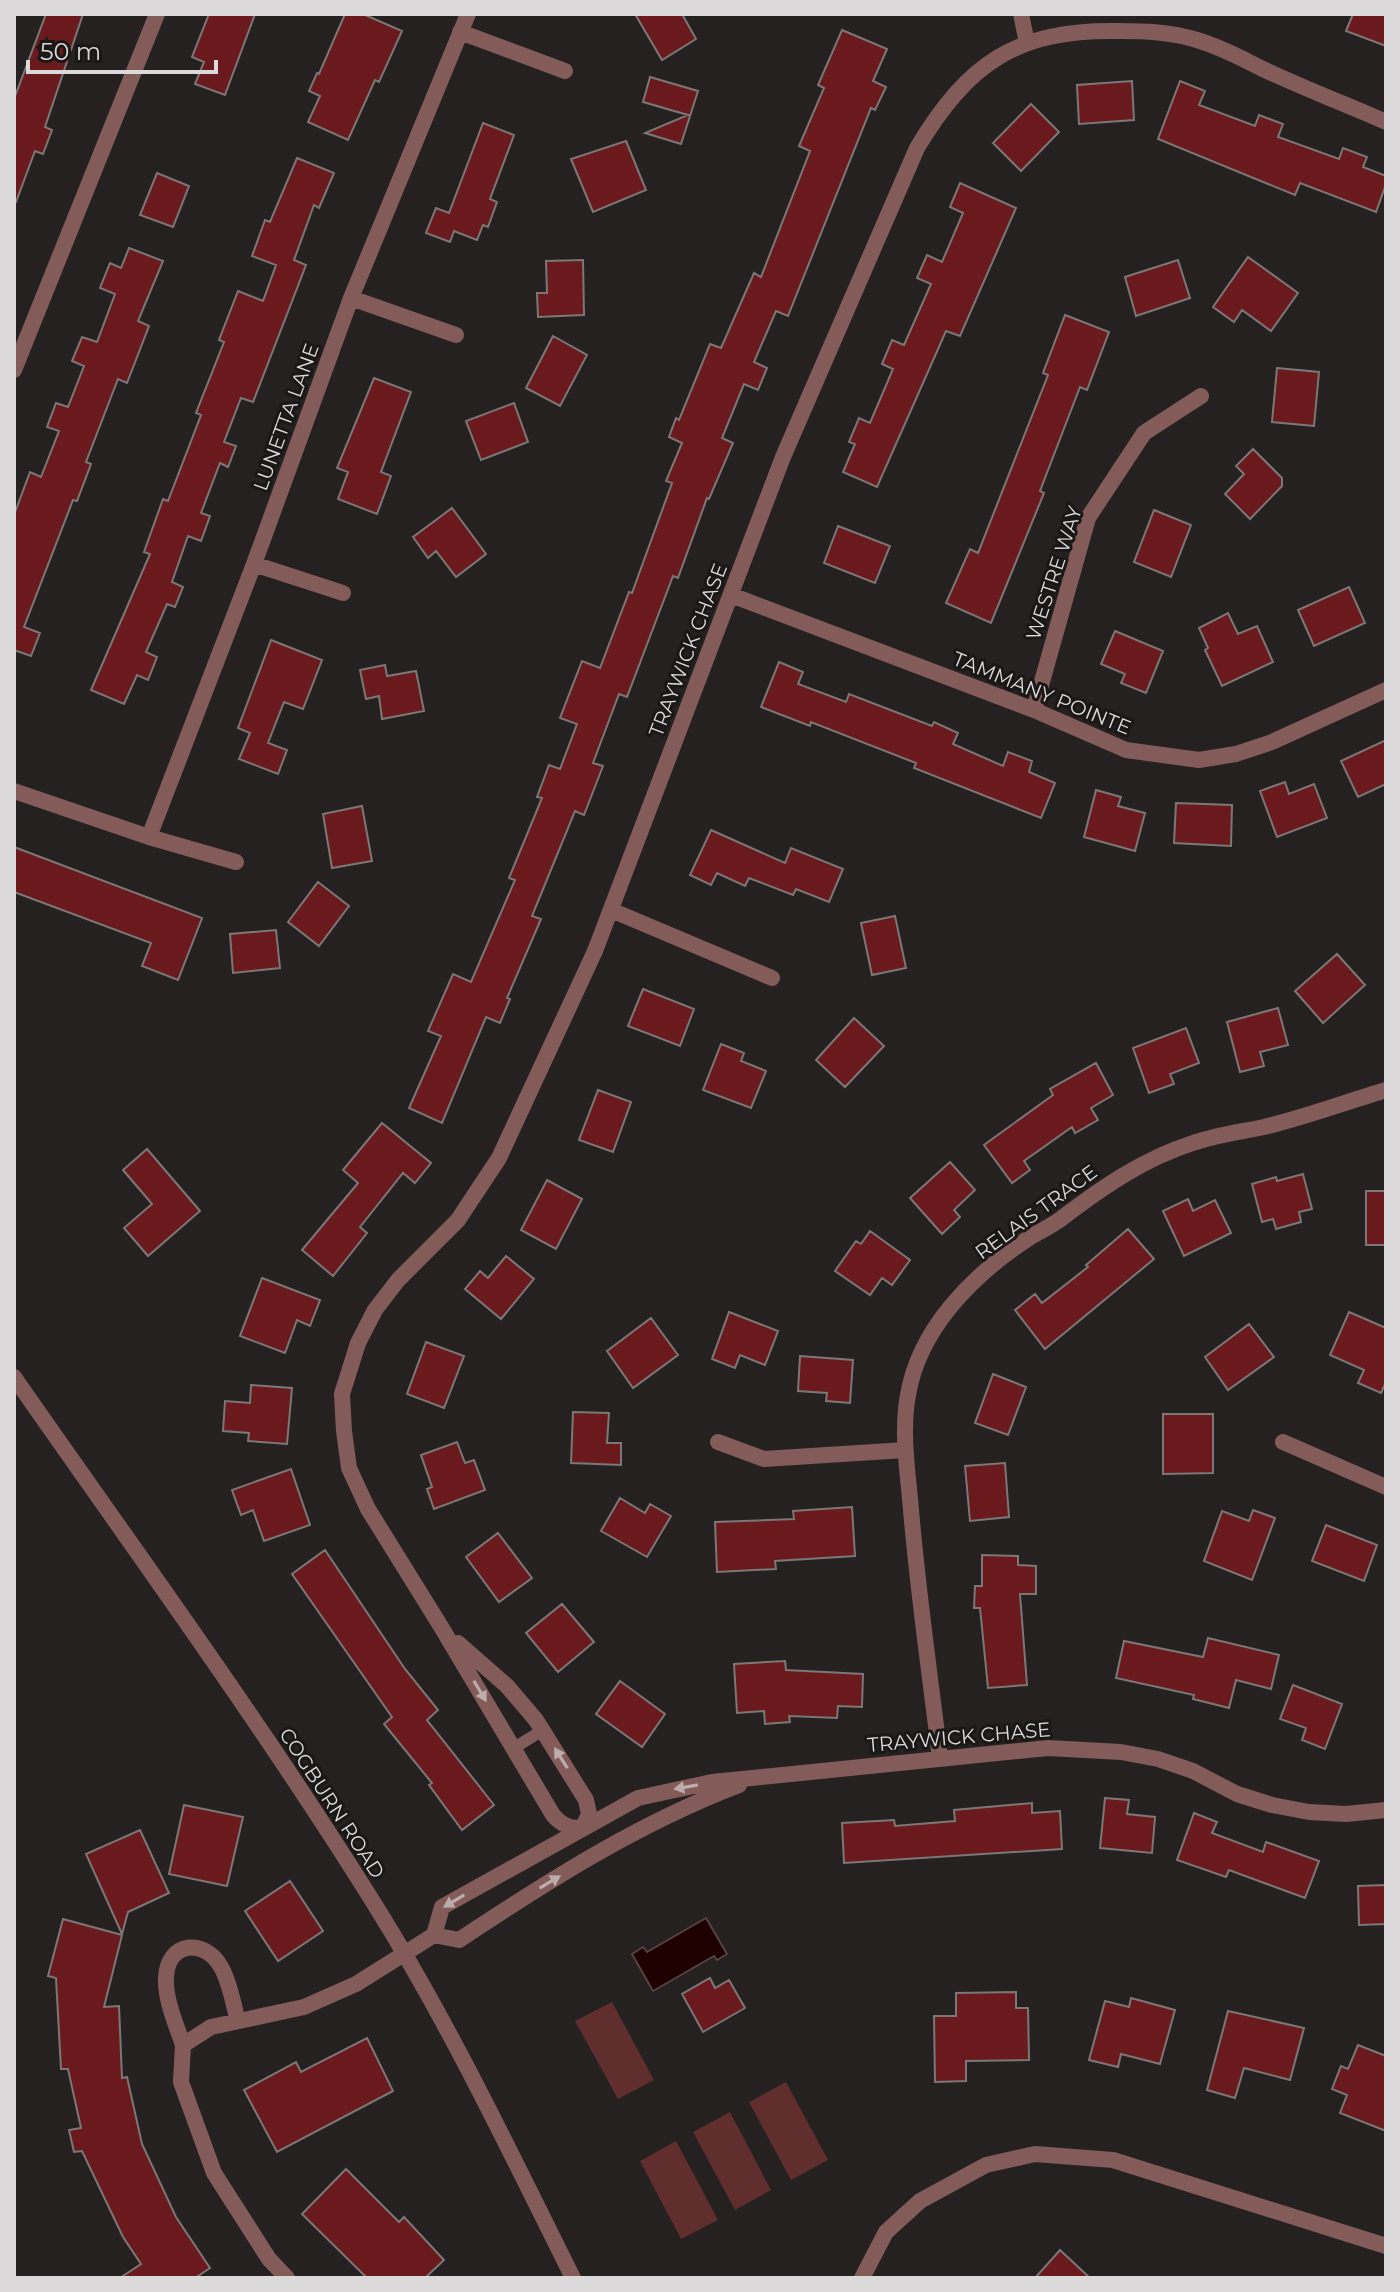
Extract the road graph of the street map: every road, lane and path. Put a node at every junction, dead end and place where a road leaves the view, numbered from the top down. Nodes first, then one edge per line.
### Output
1 (157, 14) edge
2 (468, 14) edge
3 (1021, 14) edge
4 (460, 32) junction
5 (1027, 43) junction
6 (565, 71) dead end
7 (1386, 122) edge
8 (351, 298) junction
9 (456, 335) dead end
10 (14, 370) edge
11 (1201, 396) dead end
12 (254, 564) junction
13 (343, 593) dead end
14 (731, 595) junction
15 (1386, 690) edge
16 (1034, 710) junction
17 (14, 791) edge
18 (149, 837) junction
19 (236, 862) dead end
20 (611, 910) junction
21 (772, 978) dead end
22 (1386, 1090) edge
23 (14, 1377) edge
24 (718, 1442) dead end
25 (1283, 1442) dead end
26 (905, 1450) junction
27 (1386, 1487) edge
28 (440, 1625) junction
29 (543, 1730) junction
30 (514, 1748) junction
31 (940, 1758) junction
32 (763, 1776) junction
33 (1386, 1810) edge
34 (583, 1827) junction
35 (599, 1853) junction
36 (434, 1935) junction
37 (405, 1956) junction
38 (238, 2021) junction
39 (183, 2045) junction
40 (1386, 2246) edge
41 (287, 2278) edge
42 (573, 2278) edge
43 (862, 2278) edge

1 - 10 street
2 - 4 street, LUNETTA LANE
3 - 5 street
4 - 6 street
4 - 8 street, LUNETTA LANE
5 - 7 street, TRAYWICK CHASE
5 - 14 street, TRAYWICK CHASE
8 - 9 street
8 - 12 street, LUNETTA LANE
11 - 16 street, WESTRE WAY
12 - 13 street
12 - 18 street, LUNETTA LANE
14 - 16 street, TAMMANY POINTE
14 - 20 street, TRAYWICK CHASE
15 - 16 street, TAMMANY POINTE
17 - 18 street
18 - 19 street
20 - 21 street
20 - 28 street, TRAYWICK CHASE
22 - 26 street, RELAIS TRACE
23 - 37 street, COGBURN ROAD
24 - 26 street
25 - 27 street
26 - 31 street, RELAIS TRACE
28 - 29 street, TRAYWICK CHASE
28 -> 30 street, TRAYWICK CHASE
29 - 30 lane
34 -> 29 street, TRAYWICK CHASE
30 - 34 street, TRAYWICK CHASE
31 - 32 street, TRAYWICK CHASE
31 - 33 street, TRAYWICK CHASE
32 -> 34 street, TRAYWICK CHASE
32 - 35 street
34 - 35 street, TRAYWICK CHASE
34 -> 36 street, TRAYWICK CHASE
36 -> 35 street
36 - 37 street
37 - 38 street
37 - 42 street, COGBURN ROAD
38 - 39 street
38 - 39 street
39 - 41 street
40 - 43 street

